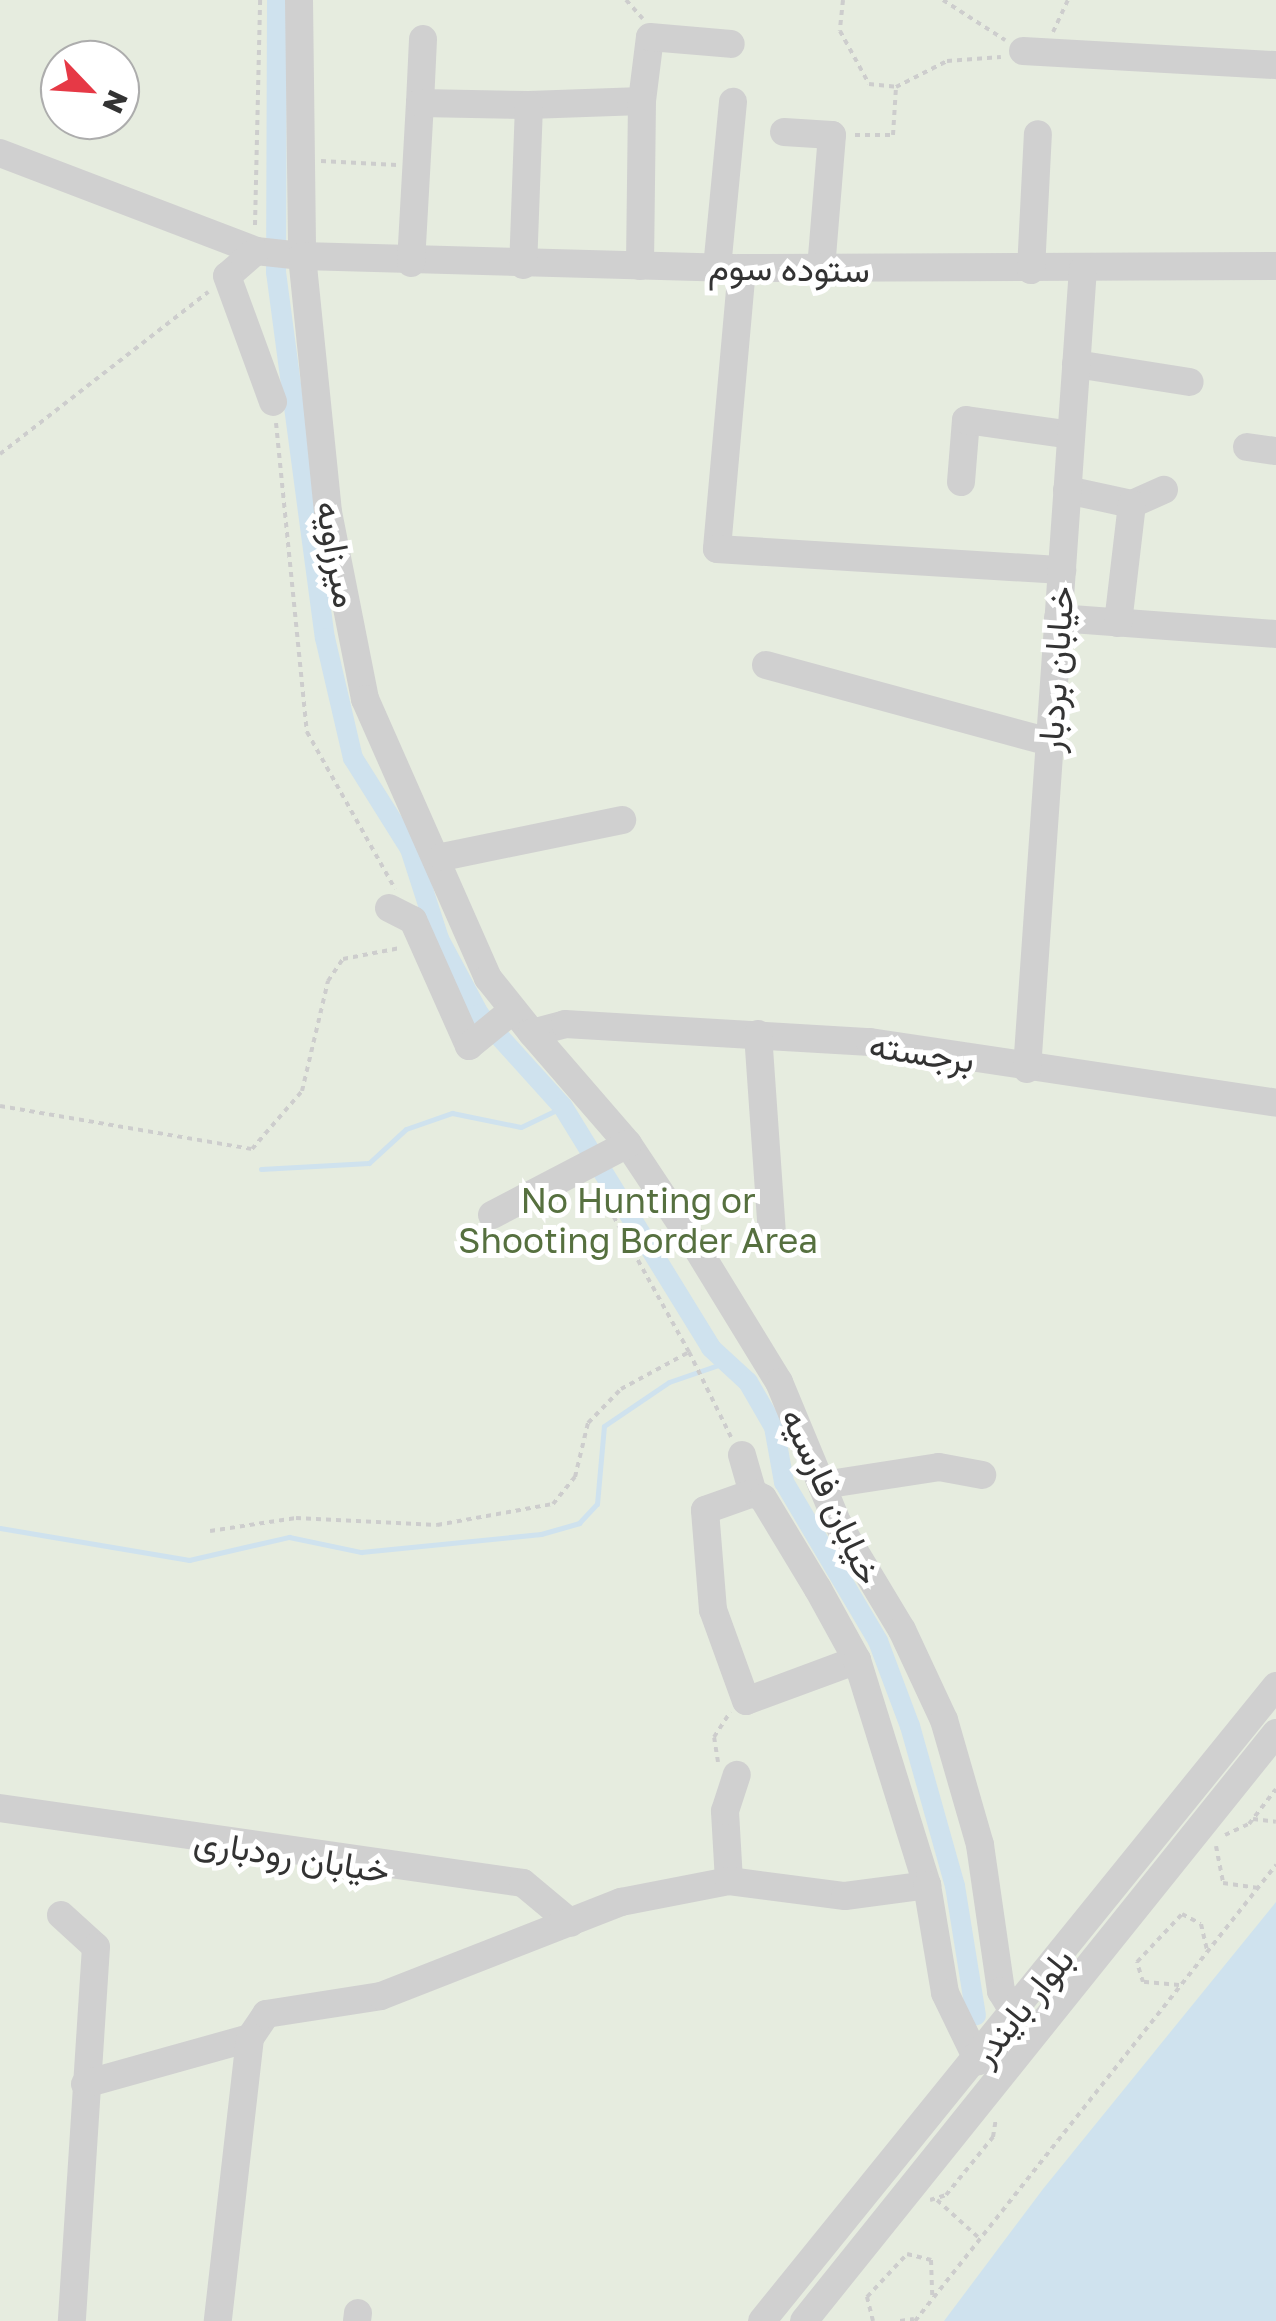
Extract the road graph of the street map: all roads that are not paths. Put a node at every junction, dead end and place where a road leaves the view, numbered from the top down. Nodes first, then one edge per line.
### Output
1 (299, 0) edge
2 (423, 40) dead end
3 (731, 44) dead end
4 (1033, 52) road end
5 (1276, 64) edge
6 (642, 101) junction
7 (733, 102) dead end
8 (420, 104) junction
9 (529, 105) junction
10 (784, 132) dead end
11 (1038, 134) dead end
12 (0, 153) edge
13 (277, 254) junction
14 (410, 263) junction
15 (523, 265) junction
16 (640, 266) junction
17 (1276, 266) edge
18 (729, 268) junction
19 (821, 269) junction
20 (1083, 269) junction
21 (1031, 270) junction
22 (1076, 364) junction
23 (1190, 382) dead end
24 (273, 402) road end
25 (1072, 435) junction
26 (1248, 447) dead end
27 (1276, 451) edge
28 (962, 482) dead end
29 (1068, 490) junction
30 (1164, 490) dead end
31 (1132, 504) junction
32 (1062, 570) junction
33 (1058, 618) junction
34 (1118, 623) junction
35 (1276, 634) edge
36 (766, 666) dead end
37 (1050, 742) junction
38 (622, 820) dead end
39 (442, 857) junction
40 (389, 908) road end
41 (500, 1021) junction
42 (532, 1033) junction
43 (758, 1034) junction
44 (1026, 1069) junction
45 (1276, 1103) edge
46 (606, 1160) junction
47 (492, 1215) dead end
48 (772, 1233) dead end
49 (742, 1455) road end
50 (982, 1475) dead end
51 (823, 1485) junction
52 (753, 1493) junction
53 (857, 1660) junction
54 (1276, 1686) edge
55 (1276, 1734) edge
56 (734, 1786) road end
57 (0, 1808) edge
58 (728, 1881) junction
59 (927, 1885) junction
60 (62, 1915) dead end
61 (572, 1923) junction
62 (1014, 2014) junction
63 (250, 2038) junction
64 (978, 2061) junction
65 (85, 2084) junction
66 (72, 2321) edge
67 (218, 2321) edge
68 (762, 2321) edge
69 (804, 2321) edge

1 - 13 street, میرزاویه
2 - 8 street
3 - 6 street
4 - 5 street
6 - 9 street
6 - 16 street
7 - 18 street
8 - 9 street
8 - 14 street
9 - 15 street
10 - 19 street
11 - 21 street
12 - 13 street, ستوده سوم
13 - 14 street, ستوده سوم
13 - 24 street
13 - 39 street, میرزاویه
14 - 15 street, ستوده سوم
15 - 16 street, ستوده سوم
16 - 18 street, ستوده سوم
17 - 20 street, ستوده سوم
18 - 19 street, ستوده سوم
18 - 32 street
19 - 21 street, ستوده سوم
20 - 21 street, ستوده سوم
20 - 22 street, خیابان بردبار
22 - 23 street
22 - 25 street, خیابان بردبار
25 - 28 street
25 - 29 street, خیابان بردبار
26 - 27 street
29 - 31 street
29 - 32 street, خیابان بردبار
30 - 31 street
31 - 34 street
32 - 33 street, خیابان بردبار
33 - 34 street
33 - 37 street, خیابان بردبار
34 - 35 street
36 - 37 street
37 - 44 street, خیابان بردبار
38 - 39 street
39 - 41 street, میرزاویه
40 - 41 street
41 - 42 street, میرزاویه
42 - 43 street, برجسته
42 - 46 street, خیابان فارسیه
43 - 44 street, برجسته
43 - 48 street
44 - 45 street, برجسته
46 - 47 street
46 - 51 street, خیابان فارسیه
49 - 52 street
50 - 51 street
51 - 62 street, خیابان فارسیه
52 - 53 street, خیابان فارسیه
52 - 53 street, خیابان فارسیه
53 - 59 street, خیابان فارسیه
54 - 62 street, بلوار بایندر
55 - 69 street, بلوار بایندر
56 - 58 street
57 - 61 street, خیابان رودباری
58 - 59 street
58 - 61 street
59 - 64 street, خیابان فارسیه
60 - 65 street
61 - 63 street
62 - 64 street, بلوار بایندر
63 - 65 street
63 - 67 street
64 - 68 street, بلوار بایندر
65 - 66 street

